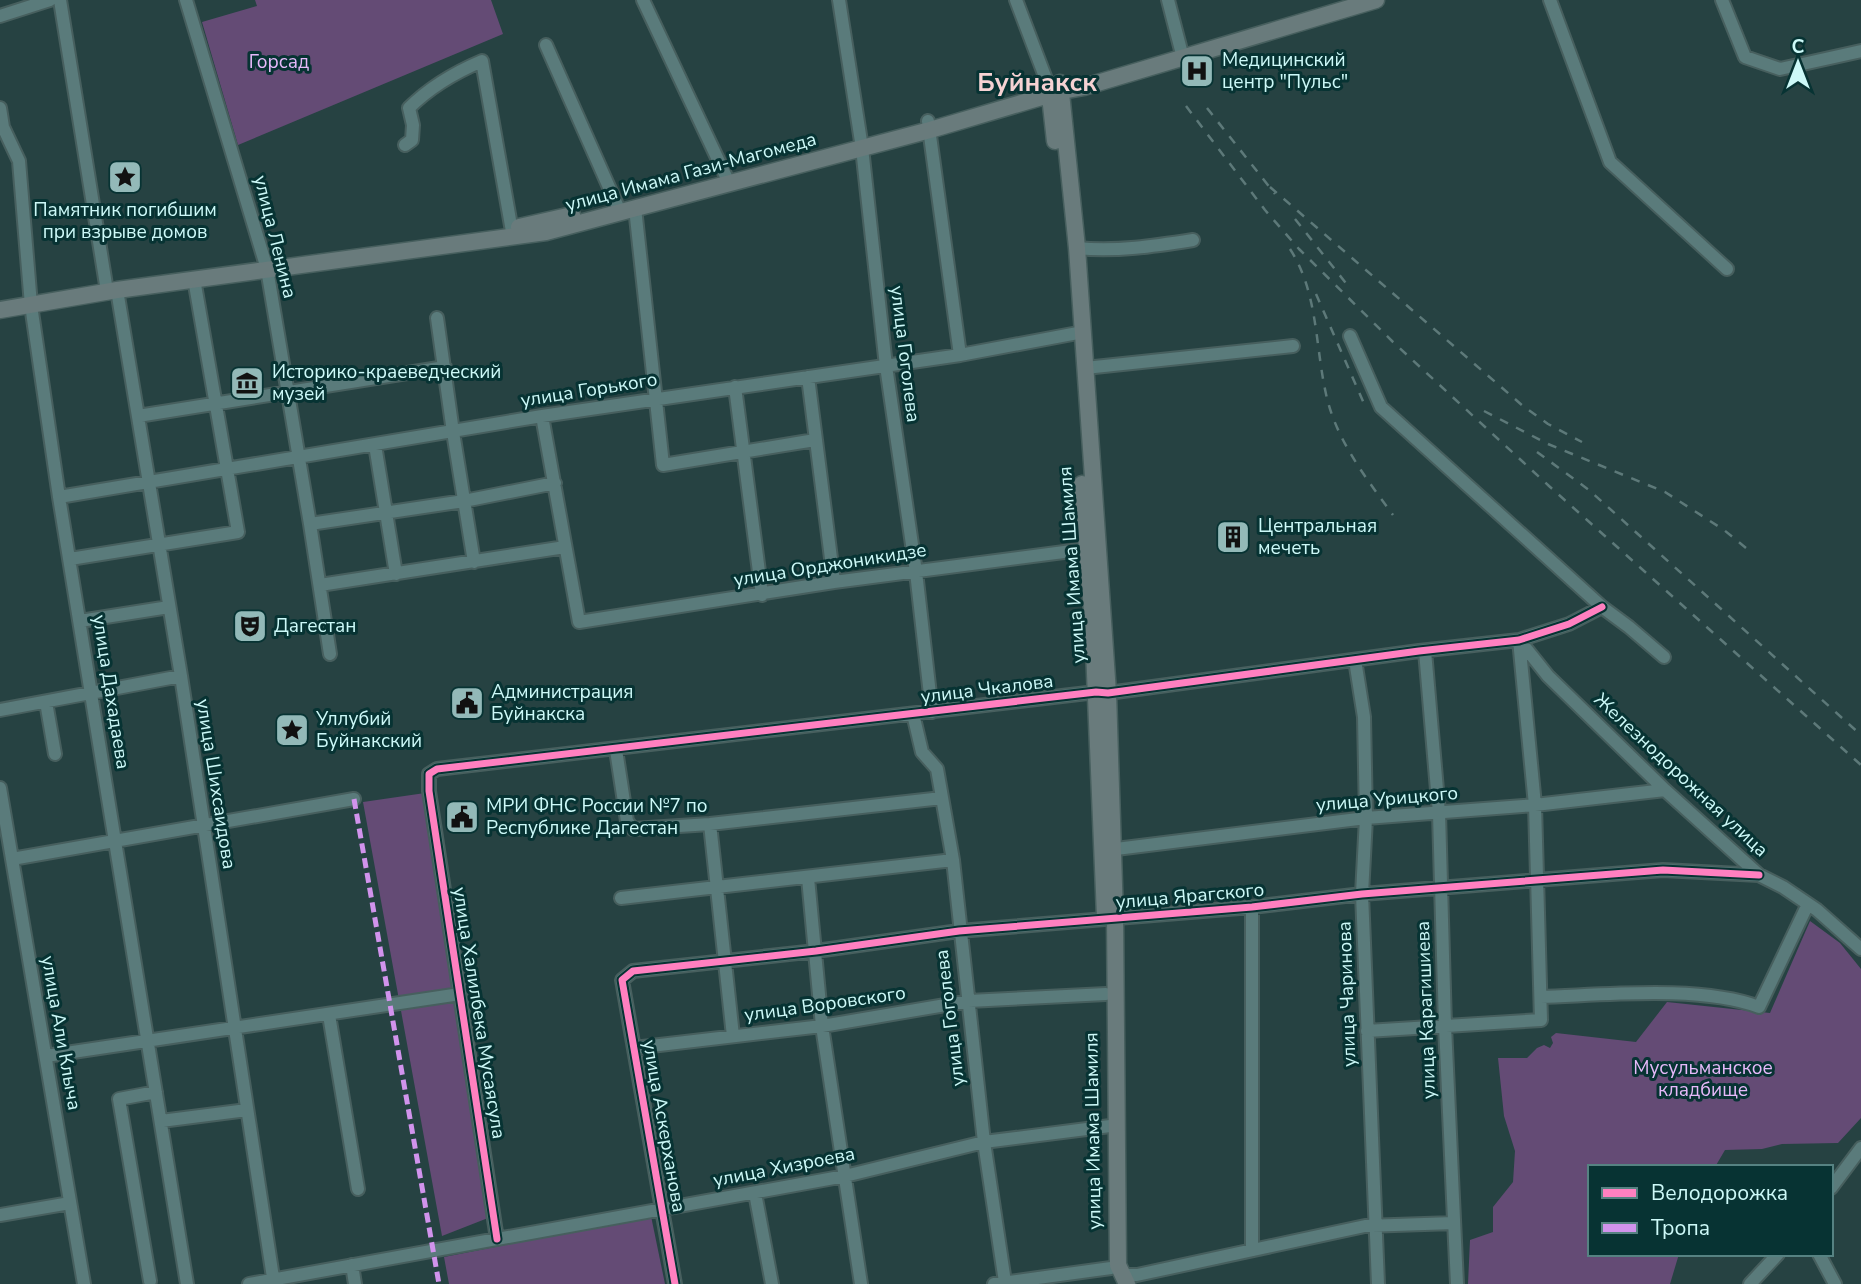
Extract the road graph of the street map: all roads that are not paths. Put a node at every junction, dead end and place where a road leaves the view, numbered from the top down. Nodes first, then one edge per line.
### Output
1 (50, 0) edge
2 (60, 0) edge
3 (186, 0) edge
4 (643, 0) edge
5 (839, 0) edge
6 (1016, 0) edge
7 (1168, 0) edge
8 (1349, 0) edge
9 (1376, 0) edge
10 (1550, 0) edge
11 (1723, 0) edge
12 (0, 16) edge
13 (546, 45) dead end
14 (1861, 51) edge
15 (1182, 54) junction
16 (1055, 89) junction
17 (1, 116) edge
18 (929, 125) junction
19 (861, 143) junction
20 (405, 145) dead end
21 (727, 179) junction
22 (624, 208) junction
23 (512, 232) junction
24 (1194, 240) dead end
25 (1077, 248) junction
26 (266, 266) junction
27 (1727, 269) dead end
28 (194, 279) junction
29 (110, 288) junction
30 (0, 300) edge
31 (31, 300) junction
32 (0, 310) edge
33 (437, 318) dead end
34 (1078, 333) junction
35 (1350, 337) dead end
36 (1293, 346) dead end
37 (960, 355) junction
38 (886, 366) junction
39 (445, 367) junction
40 (1086, 368) junction
41 (808, 377) junction
42 (735, 387) junction
43 (287, 392) junction
44 (654, 399) junction
45 (214, 404) junction
46 (138, 416) junction
47 (542, 416) junction
48 (453, 432) junction
49 (815, 440) junction
50 (375, 445) junction
51 (743, 452) junction
52 (298, 458) junction
53 (226, 470) junction
54 (148, 482) junction
55 (555, 483) junction
56 (59, 497) junction
57 (464, 500) junction
58 (386, 512) junction
59 (310, 524) junction
60 (159, 544) junction
61 (565, 547) junction
62 (1087, 549) junction
63 (70, 559) junction
64 (474, 562) junction
65 (916, 572) junction
66 (396, 574) junction
67 (834, 582) junction
68 (320, 585) junction
69 (762, 595) junction
70 (169, 607) junction
71 (1602, 607) junction
72 (80, 621) junction
73 (1519, 640) junction
74 (1424, 651) junction
75 (330, 654) dead end
76 (1664, 657) dead end
77 (1354, 660) junction
78 (181, 676) junction
79 (92, 692) junction
80 (1102, 693) junction
81 (46, 702) junction
82 (0, 710) edge
83 (932, 712) junction
84 (913, 714) junction
85 (616, 750) junction
86 (55, 754) dead end
87 (0, 788) edge
88 (1665, 790) junction
89 (429, 791) joint
90 (942, 798) junction
91 (354, 799) dead end
92 (1535, 805) junction
93 (1439, 813) junction
94 (1366, 818) junction
95 (203, 824) junction
96 (710, 824) junction
97 (116, 842) junction
98 (1113, 851) junction
99 (12, 859) junction
100 (953, 860) junction
101 (1759, 875) junction
102 (808, 878) junction
103 (1536, 881) junction
104 (717, 888) junction
105 (1442, 888) junction
106 (1362, 894) junction
107 (621, 898) dead end
108 (1808, 904) junction
109 (1252, 907) junction
110 (1110, 918) junction
111 (959, 931) junction
112 (1861, 949) edge
113 (816, 951) junction
114 (725, 961) junction
115 (627, 975) joint
116 (460, 994) junction
117 (1106, 994) junction
118 (1541, 997) junction
119 (969, 1001) junction
120 (329, 1015) junction
121 (822, 1026) junction
122 (1445, 1026) junction
123 (234, 1028) junction
124 (1367, 1031) junction
125 (733, 1037) junction
126 (148, 1041) junction
127 (634, 1048) junction
128 (46, 1056) junction
129 (156, 1093) junction
130 (247, 1110) junction
131 (160, 1121) junction
132 (1114, 1126) junction
133 (984, 1142) junction
134 (1861, 1148) edge
135 (845, 1175) junction
136 (1833, 1185) edge
137 (358, 1189) dead end
138 (755, 1192) junction
139 (70, 1203) junction
140 (662, 1209) junction
141 (0, 1215) edge
142 (1454, 1223) junction
143 (1375, 1225) junction
144 (497, 1239) junction
145 (1252, 1250) junction
146 (1776, 1256) edge
147 (1820, 1256) edge
148 (352, 1265) junction
149 (1120, 1278) edge
150 (150, 1280) dead end
151 (274, 1282) edge
152 (1000, 1283) edge
153 (84, 1284) edge
154 (187, 1284) edge
155 (249, 1284) edge
156 (355, 1284) edge
157 (675, 1284) edge
158 (772, 1284) edge
159 (861, 1284) edge
160 (1378, 1284) edge
161 (1457, 1284) edge
162 (1750, 1284) edge
163 (1835, 1284) edge

1 - 12 street
2 - 29 street, улица Шихсаидова
3 - 26 street, улица Ленина
4 - 21 street
5 - 19 street, улица Гоголева
6 - 16 street, улица Имама Шамиля
7 - 15 street
8 - 15 main road
9 - 15 main road
10 - 27 street
11 - 14 street
13 - 22 street
15 - 16 main road
16 - 18 main road
16 - 25 main road, улица Имама Шамиля
16 - 34 main road, улица Имама Шамиля
17 - 31 street, улица Дахадаева
18 - 19 main road
18 - 37 street
19 - 21 main road
19 - 38 street, улица Гоголева
20 - 23 street
21 - 22 main road
22 - 23 main road
22 - 44 street
23 - 26 main road
24 - 25 street
25 - 34 main road, улица Имама Шамиля
26 - 28 main road
26 - 29 main road
26 - 43 street, улица Ленина
28 - 29 main road
28 - 45 street
29 - 31 main road
29 - 46 street, улица Шихсаидова
30 - 31 main road
31 - 32 main road
31 - 56 street, улица Дахадаева
33 - 39 street
34 - 37 street, улица Горького
34 - 40 main road, улица Имама Шамиля
34 - 62 main road, улица Имама Шамиля
35 - 71 street
36 - 40 street
37 - 38 street, улица Горького
38 - 41 street, улица Горького
38 - 65 street, улица Гоголева
39 - 43 street
39 - 48 street
40 - 80 main road, улица Имама Шамиля
41 - 42 street, улица Горького
41 - 49 street
42 - 44 street, улица Горького
42 - 51 street
43 - 45 street
43 - 52 street, улица Ленина
44 - 47 street, улица Горького
44 - 51 street
45 - 46 street
45 - 53 street
46 - 54 street, улица Шихсаидова
47 - 48 street, улица Горького
47 - 55 street
48 - 50 street, улица Горького
48 - 57 street
49 - 51 street
49 - 67 street
50 - 52 street, улица Горького
50 - 58 street
51 - 69 street
52 - 53 street, улица Горького
52 - 59 street, улица Ленина
53 - 54 street, улица Горького
53 - 60 street
54 - 56 street, улица Горького
54 - 60 street, улица Шихсаидова
55 - 57 street
55 - 61 street
56 - 63 street, улица Дахадаева
57 - 58 street
57 - 64 street
58 - 59 street
58 - 66 street
59 - 68 street, улица Ленина
60 - 63 street
60 - 70 street, улица Шихсаидова
61 - 64 street
61 - 69 street, улица Орджоникидзе
62 - 65 street, улица Орджоникидзе
62 - 80 main road, улица Имама Шамиля
63 - 72 street, улица Дахадаева
64 - 66 street
65 - 67 street, улица Орджоникидзе
65 - 83 street, улица Гоголева
66 - 68 street
67 - 69 street, улица Орджоникидзе
68 - 75 street, улица Ленина
70 - 72 street
70 - 78 street, улица Шихсаидова
71 - 73 street, улица Чкалова
71 - 76 street
72 - 79 street, улица Дахадаева
73 - 74 street, улица Чкалова
73 - 88 street, Железнодорожная улица
73 - 92 street
74 - 77 street, улица Чкалова
74 - 93 street, улица Карагишиева
77 - 80 street, улица Чкалова
77 - 94 street, улица Чаринова
78 - 79 street
78 - 95 street, улица Шихсаидова
79 - 81 street
79 - 97 street, улица Дахадаева
80 - 83 street, улица Чкалова
80 - 98 main road, улица Имама Шамиля
80 - 110 main road, улица Имама Шамиля
81 - 82 street
81 - 86 street
83 - 84 street, улица Чкалова
84 - 85 street, улица Чкалова
84 - 90 street, улица Гоголева
85 - 89 street, улица Чкалова
85 - 96 street
87 - 99 street, улица Али Клыча
88 - 92 street, улица Урицкого
88 - 101 street, Железнодорожная улица
89 - 116 street, улица Халилбека Мусаясула
90 - 96 street
90 - 100 street, улица Гоголева
91 - 95 street
92 - 93 street, улица Урицкого
92 - 103 street
93 - 94 street, улица Урицкого
93 - 105 street, улица Карагишиева
94 - 98 street, улица Урицкого
94 - 106 street, улица Чаринова
95 - 97 street
95 - 123 street, улица Шихсаидова
96 - 104 street
97 - 99 street
97 - 126 street, улица Дахадаева
98 - 110 main road, улица Имама Шамиля
99 - 128 street, улица Али Клыча
100 - 102 street
100 - 111 street, улица Гоголева
101 - 103 street, улица Ярагского
101 - 108 street, Железнодорожная улица
102 - 104 street
102 - 113 street
103 - 105 street, улица Ярагского
103 - 118 street
104 - 107 street
104 - 114 street
105 - 106 street, улица Ярагского
105 - 122 street, улица Карагишиева
106 - 109 street, улица Ярагского
106 - 124 street, улица Чаринова
108 - 112 street, Железнодорожная улица
108 - 118 street
109 - 110 street, улица Ярагского
109 - 145 street
110 - 111 street, улица Ярагского
110 - 117 main road, улица Имама Шамиля
110 - 132 main road, улица Имама Шамиля
111 - 113 street, улица Ярагского
111 - 119 street, улица Гоголева
113 - 114 street, улица Ярагского
113 - 121 street
114 - 115 street, улица Ярагского
114 - 125 street
115 - 127 street, улица Аскерханова
116 - 120 street
116 - 144 street, улица Халилбека Мусаясула
117 - 119 street, улица Воровского
117 - 132 main road, улица Имама Шамиля
118 - 122 street
119 - 121 street, улица Воровского
119 - 133 street, улица Гоголева
120 - 123 street
120 - 137 street
121 - 125 street, улица Воровского
121 - 135 street
122 - 124 street
122 - 142 street, улица Карагишиева
123 - 126 street
123 - 130 street, улица Шихсаидова
124 - 143 street, улица Чаринова
125 - 127 street, улица Воровского
126 - 128 street
126 - 129 street, улица Дахадаева
127 - 140 street, улица Аскерханова
128 - 139 street, улица Али Клыча
129 - 131 street, улица Дахадаева
129 - 150 street
130 - 131 street
130 - 151 street, улица Шихсаидова
131 - 154 street, улица Дахадаева
132 - 133 street, улица Хизроева
132 - 149 main road, улица Имама Шамиля
133 - 135 street, улица Хизроева
133 - 152 street, улица Гоголева
134 - 136 street
135 - 138 street, улица Хизроева
135 - 159 street
138 - 140 street, улица Хизроева
138 - 158 street
139 - 141 street
139 - 153 street, улица Али Клыча
140 - 144 street, улица Хизроева
140 - 157 street, улица Аскерханова
142 - 143 street
142 - 161 street, улица Карагишиева
143 - 145 street
143 - 160 street, улица Чаринова
144 - 148 street, улица Хизроева
145 - 149 street
146 - 162 street
147 - 163 street
148 - 151 street, улица Хизроева
148 - 156 street
149 - 152 street
151 - 155 street, улица Хизроева

